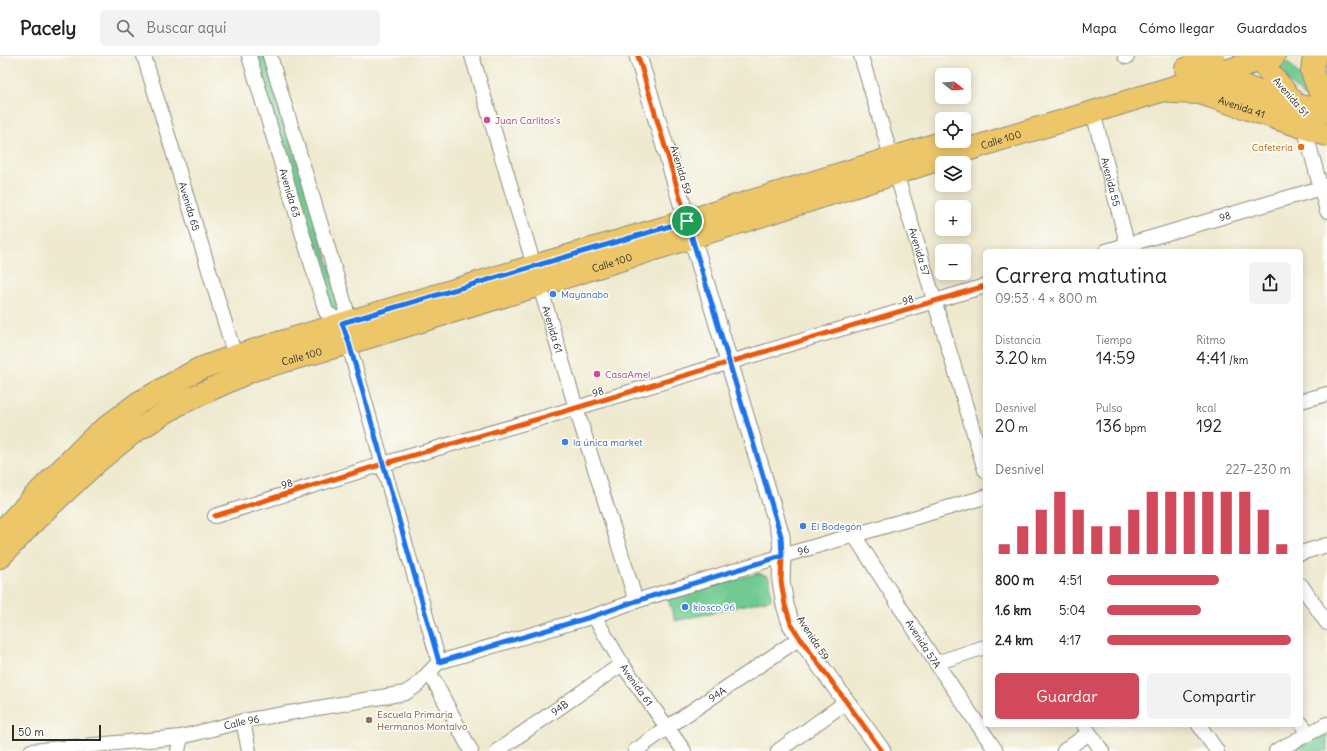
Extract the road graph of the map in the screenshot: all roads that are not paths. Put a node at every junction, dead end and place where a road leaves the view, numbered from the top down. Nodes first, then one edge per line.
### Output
1 (144, 56) edge
2 (249, 56) edge
3 (270, 56) edge
4 (472, 56) edge
5 (638, 56) edge
6 (861, 56) edge
7 (1225, 56) edge
8 (1263, 58) edge
9 (1212, 66) edge
10 (1186, 69) junction
11 (1314, 71) edge
12 (1153, 93) junction
13 (1296, 105) junction
14 (1093, 112) junction
15 (1327, 112) edge
16 (1321, 133) edge
17 (971, 134) edge
18 (935, 147) edge
19 (894, 166) junction
20 (1321, 188) junction
21 (1327, 211) edge
22 (690, 229) junction
23 (1128, 248) edge
24 (537, 275) junction
25 (983, 287) edge
26 (934, 302) junction
27 (345, 333) junction
28 (235, 356) junction
29 (729, 362) junction
30 (1327, 394) edge
31 (1303, 401) edge
32 (576, 408) junction
33 (983, 463) edge
34 (383, 464) junction
35 (983, 498) edge
36 (36, 507) junction
37 (216, 516) dead end
38 (0, 533) edge
39 (854, 535) junction
40 (1327, 545) edge
41 (1303, 552) edge
42 (782, 556) junction
43 (0, 557) edge
44 (1303, 588) edge
45 (636, 601) junction
46 (594, 616) junction
47 (1327, 623) edge
48 (800, 638) junction
49 (983, 649) edge
50 (439, 662) junction
51 (936, 663) junction
52 (622, 664) junction
53 (430, 673) junction
54 (846, 702) junction
55 (243, 721) junction
56 (1327, 724) edge
57 (668, 727) junction
58 (1200, 727) edge
59 (1305, 728) edge
60 (1086, 729) edge
61 (181, 737) junction
62 (31, 751) edge
63 (178, 751) edge
64 (249, 751) edge
65 (471, 751) edge
66 (497, 751) edge
67 (635, 751) edge
68 (684, 751) edge
69 (778, 751) edge
70 (882, 751) edge
71 (996, 751) edge
72 (1064, 751) edge
73 (1102, 751) edge
74 (1217, 751) edge
75 (1276, 751) edge

1 - 28 street, Avenida 65
2 - 27 street, Avenida 63
3 - 27 street, Avenida 63
4 - 24 street, Avenida 61
5 - 22 street, Avenida 59
6 - 19 street, Avenida 57
7 - 10 main road, Calle 100
8 - 9 main road, Calle 100
8 - 13 main road, Avenida 51
9 - 10 main road
9 - 12 main road, Calle 100
9 - 13 main road, Avenida 41
10 - 17 main road, Calle 100
11 - 15 main road
12 - 14 main road, Calle 100
12 - 16 main road, Avenida 41
13 - 15 main road, Avenida 41
13 - 16 main road, Avenida 51
14 - 19 main road, Calle 100
14 - 23 street, Avenida 55
16 - 20 street
18 - 19 main road, Calle 100
19 - 22 main road, Calle 100
19 - 26 street, Avenida 57
20 - 21 street
20 - 23 street, 98
22 - 24 main road, Calle 100
22 - 29 street, Avenida 59
24 - 27 main road, Calle 100
24 - 32 street, Avenida 61
25 - 26 street, 98
26 - 29 street, 98
26 - 33 street, Avenida 57
27 - 28 main road, Calle 100
27 - 34 street, Avenida 63
27 - 36 main road, Calle 100
28 - 36 main road, Calle 100
29 - 32 street, 98
29 - 42 street, Avenida 59
30 - 31 street
32 - 34 street, 98
32 - 45 street, Avenida 61
34 - 37 street, 98
34 - 50 street, Avenida 63
35 - 39 street, 96
36 - 38 main road, Calle 100
36 - 43 main road, Calle 100
39 - 42 street, 96
39 - 51 street, Avenida 57A
40 - 41 street
42 - 45 street, 96
42 - 48 street, Avenida 59
44 - 47 street
45 - 46 street, 96
46 - 50 street, 96
46 - 52 street, Avenida 61
48 - 54 street, Avenida 59
48 - 57 street, 94A
49 - 51 street
50 - 53 street, Calle 96
51 - 71 street, Avenida 57A
52 - 57 street, Avenida 61
52 - 66 street, 94B
53 - 55 street, Calle 96
53 - 65 street
54 - 69 street
54 - 70 street, Avenida 59
55 - 61 street, Calle 96
55 - 64 street
56 - 59 street
57 - 67 street, 94A
57 - 68 street, Avenida 61
58 - 74 street
59 - 75 street
60 - 72 street
60 - 73 street
61 - 62 street, Calle 96
61 - 63 street

